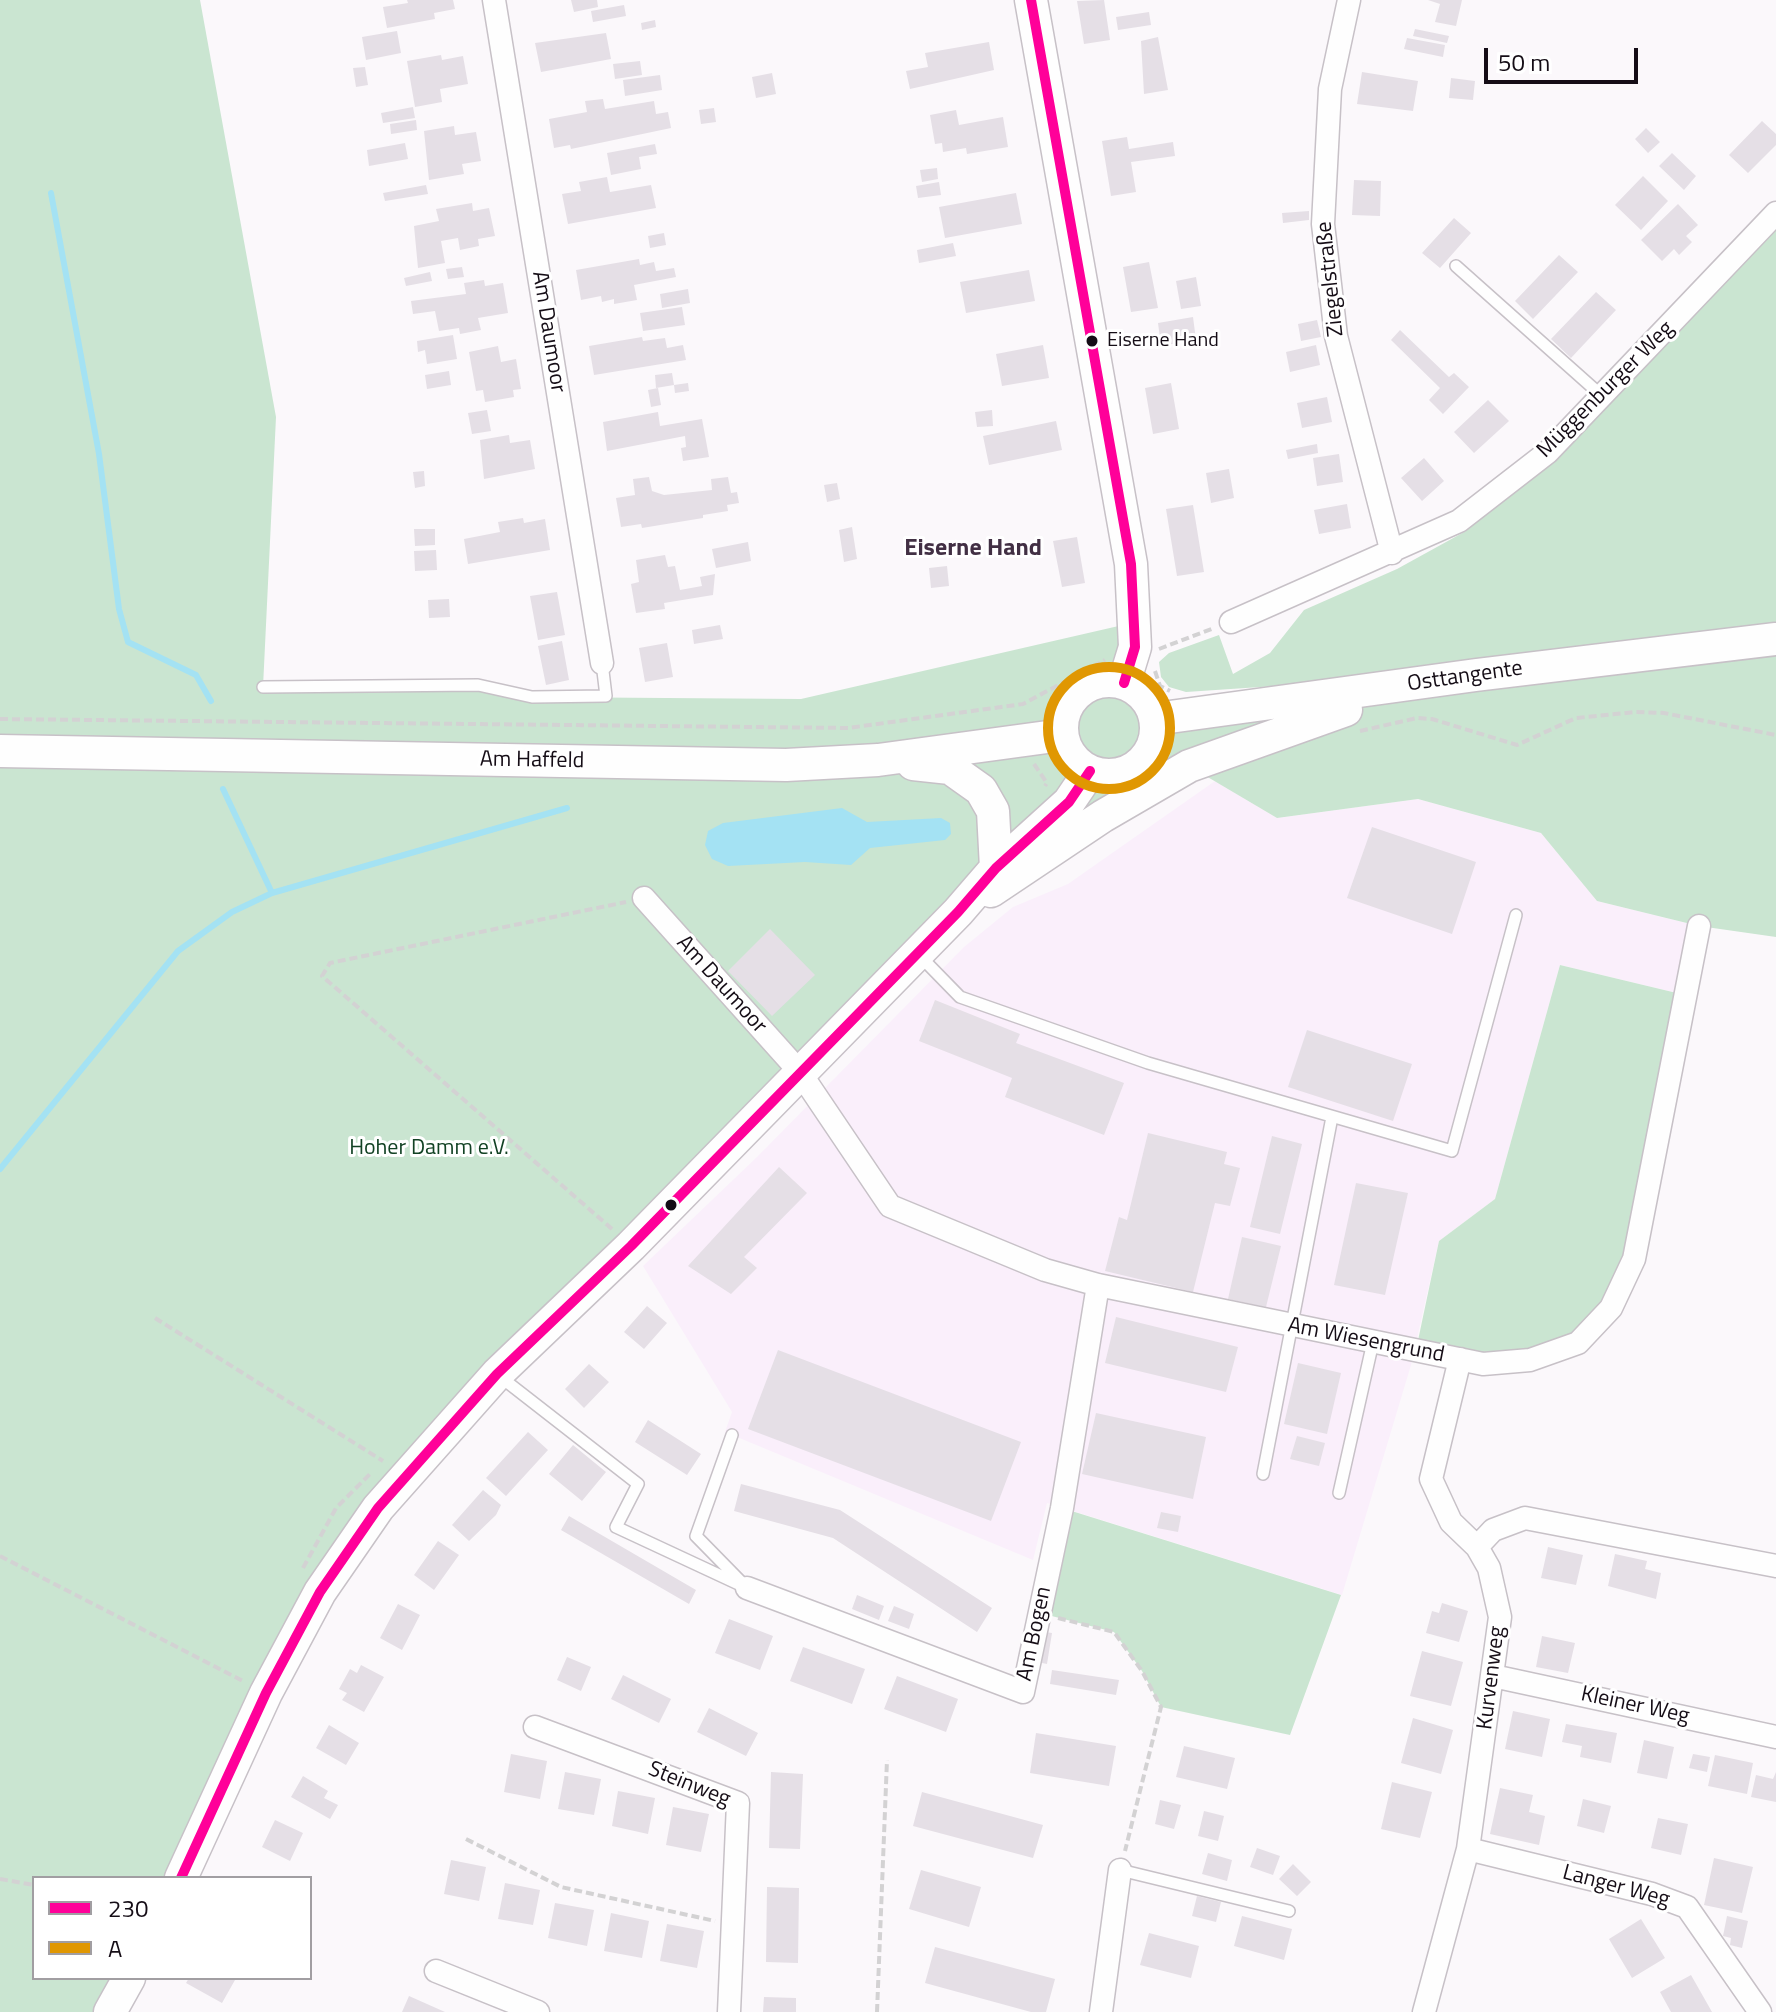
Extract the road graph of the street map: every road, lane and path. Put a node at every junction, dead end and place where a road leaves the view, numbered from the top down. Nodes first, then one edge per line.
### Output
1 (494, 0) edge
2 (1031, 0) edge
3 (1349, 0) edge
4 (1776, 213) edge
5 (1456, 266) dead end
6 (1602, 396) junction
7 (1392, 553) junction
8 (1231, 622) joint
9 (1776, 639) edge
10 (1110, 653) dead end
11 (1150, 653) dead end
12 (602, 663) joint
13 (1153, 664) dead end
14 (1476, 675) junction
15 (1124, 683) junction
16 (263, 687) dead end
17 (1180, 695) dead end
18 (0, 719) edge
19 (1155, 719) junction
20 (1346, 734) dead end
21 (1062, 735) junction
22 (1776, 735) edge
23 (0, 751) edge
24 (1030, 759) dead end
25 (878, 760) junction
26 (1090, 771) junction
27 (1047, 783) dead end
28 (996, 868) junction
29 (644, 898) joint
30 (958, 912) junction
31 (1516, 915) dead end
32 (1699, 926) dead end
33 (916, 953) junction
34 (799, 1071) junction
35 (1332, 1117) junction
36 (631, 1246) junction
37 (1098, 1285) junction
38 (155, 1318) dead end
39 (1293, 1327) junction
40 (1373, 1342) junction
41 (1460, 1359) junction
42 (497, 1374) junction
43 (732, 1435) dead end
44 (383, 1461) dead end
45 (1263, 1474) dead end
46 (1339, 1493) dead end
47 (1477, 1547) junction
48 (0, 1556) edge
49 (1776, 1566) edge
50 (747, 1588) junction
51 (1040, 1613) junction
52 (1493, 1676) junction
53 (266, 1693) junction
54 (535, 1727) dead end
55 (1776, 1737) edge
56 (887, 1760) dead end
57 (466, 1839) dead end
58 (1468, 1849) junction
59 (1120, 1870) junction
60 (182, 1876) edge
61 (0, 1879) edge
62 (32, 1885) edge
63 (1289, 1911) dead end
64 (733, 1925) junction
65 (436, 1971) dead end
66 (128, 1980) edge
67 (110, 2012) edge
68 (538, 2012) edge
69 (729, 2012) edge
70 (877, 2012) edge
71 (1101, 2012) edge
72 (1424, 2012) edge
73 (1760, 2012) edge

1 - 12 street, Am Daumoor
2 - 15 main road
3 - 7 street, Ziegelstraße
4 - 6 street, Müggenburger Weg
5 - 6 lane
6 - 7 street, Müggenburger Weg
7 - 8 street, Müggenburger Weg
8 - 11 path
9 - 14 main road, Osttangente
10 - 18 path
12 - 16 lane
13 - 17 path
14 - 19 main road, Osttangente
14 - 30 main road
15 - 19 main road
15 - 21 main road
19 - 26 main road
20 - 22 path
21 - 25 main road, Am Haffeld
21 - 26 main road
23 - 25 main road, Am Haffeld
24 - 27 path
25 - 28 main road
26 - 28 main road
28 - 30 main road
29 - 34 street, Am Daumoor
29 - 36 path
30 - 33 main road
31 - 35 lane
32 - 41 street, Am Wiesengrund
33 - 34 main road
33 - 35 lane
34 - 36 main road
34 - 37 street, Am Wiesengrund
35 - 39 lane
36 - 42 main road
37 - 39 street, Am Wiesengrund
37 - 51 street, Am Bogen
38 - 44 path
39 - 40 street, Am Wiesengrund
39 - 45 lane
40 - 41 street, Am Wiesengrund
40 - 46 lane
41 - 47 street, Kurvenweg
42 - 50 lane
42 - 53 main road
43 - 50 lane
47 - 49 street
47 - 52 street, Kurvenweg
48 - 53 path
50 - 51 street, Am Bogen
51 - 59 path
52 - 55 street, Kleiner Weg
52 - 58 street, Kurvenweg
53 - 60 main road
54 - 64 street, Steinweg
56 - 70 path
57 - 64 path
58 - 72 street, Kurvenweg
58 - 73 street, Langer Weg
59 - 63 lane
59 - 71 street
61 - 62 path
64 - 69 street, Steinweg
65 - 68 street
66 - 67 main road

